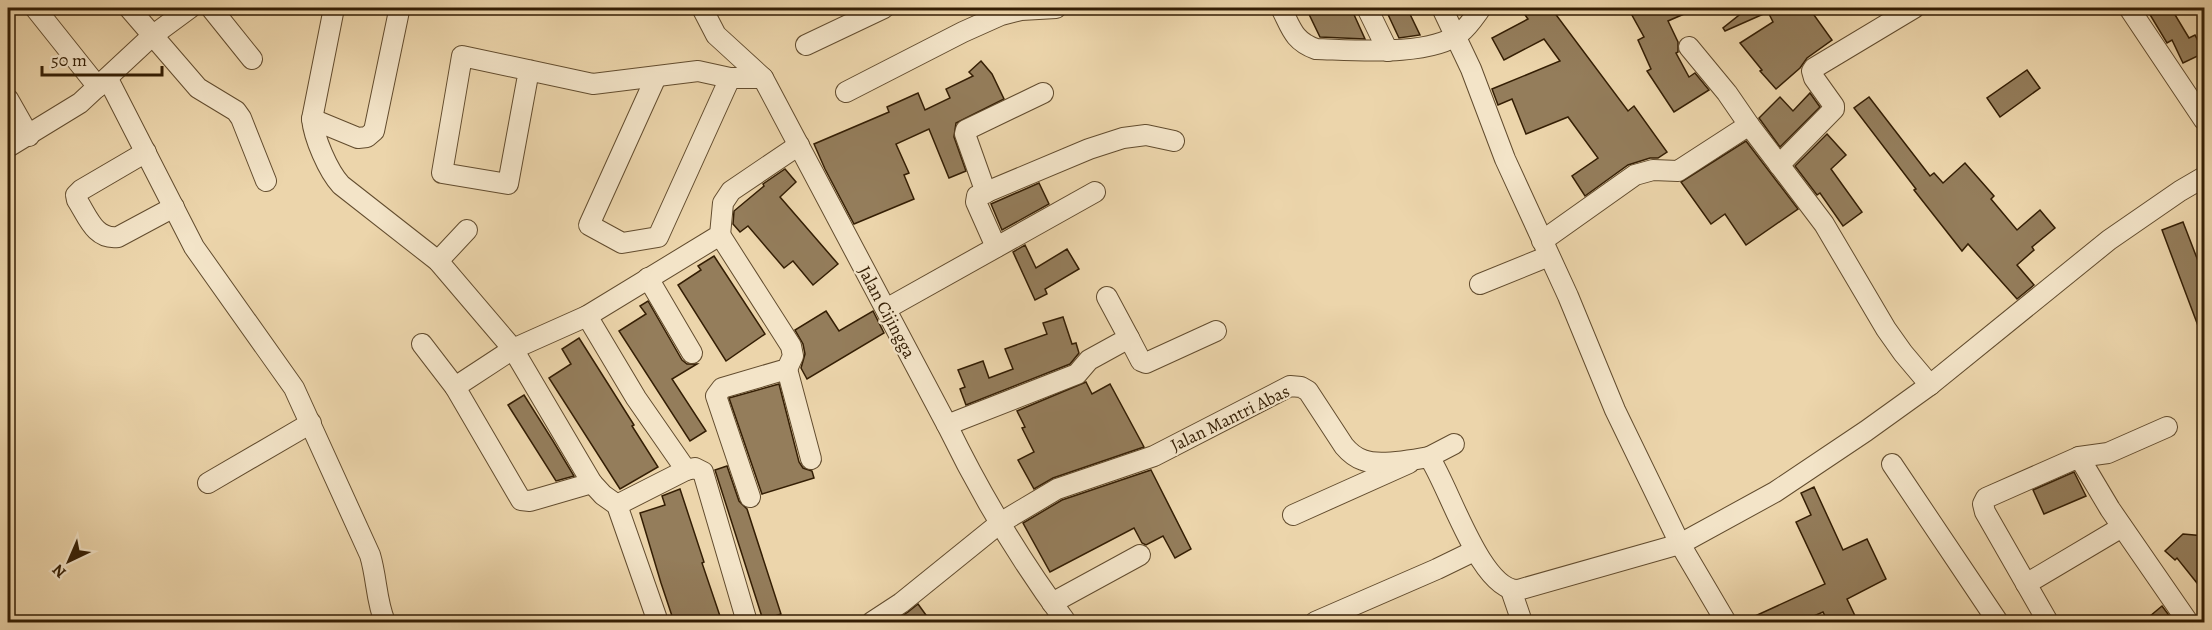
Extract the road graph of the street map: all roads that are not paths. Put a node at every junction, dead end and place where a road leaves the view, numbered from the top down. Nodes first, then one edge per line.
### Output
1 (35, 8) edge
2 (129, 8) edge
3 (190, 8) edge
4 (211, 8) edge
5 (334, 8) edge
6 (702, 8) edge
7 (884, 8) edge
8 (1056, 8) edge
9 (1281, 8) edge
10 (1367, 8) edge
11 (1442, 8) edge
12 (1481, 8) edge
13 (1914, 8) edge
14 (2129, 8) edge
15 (399, 10) dead end
16 (999, 11) edge
17 (152, 36) junction
18 (1456, 36) junction
19 (806, 45) dead end
20 (1689, 47) dead end
21 (1388, 51) junction
22 (252, 59) dead end
23 (529, 70) junction
24 (656, 77) junction
25 (730, 78) junction
26 (763, 78) junction
27 (103, 83) junction
28 (846, 92) dead end
29 (1043, 93) dead end
30 (8, 99) edge
31 (312, 119) junction
32 (2205, 120) edge
33 (1749, 125) junction
34 (29, 136) junction
35 (1174, 141) dead end
36 (799, 146) junction
37 (8, 147) edge
38 (146, 152) junction
39 (1779, 165) junction
40 (2205, 177) edge
41 (266, 182) dead end
42 (1095, 192) dead end
43 (986, 193) junction
44 (174, 207) junction
45 (467, 230) dead end
46 (720, 235) junction
47 (996, 247) junction
48 (1546, 248) junction
49 (438, 261) junction
50 (648, 278) junction
51 (1480, 284) dead end
52 (1107, 297) dead end
53 (886, 309) junction
54 (587, 316) junction
55 (1216, 331) dead end
56 (1129, 338) junction
57 (422, 345) dead end
58 (513, 349) junction
59 (692, 353) dead end
60 (787, 369) junction
61 (1930, 385) junction
62 (455, 387) junction
63 (311, 423) junction
64 (947, 425) junction
65 (2167, 427) dead end
66 (1454, 444) dead end
67 (2079, 457) junction
68 (1423, 458) junction
69 (811, 459) dead end
70 (1892, 464) dead end
71 (686, 470) junction
72 (208, 483) dead end
73 (592, 483) junction
74 (750, 497) dead end
75 (617, 505) junction
76 (1293, 515) dead end
77 (999, 523) junction
78 (2122, 527) junction
79 (1680, 544) junction
80 (1474, 551) junction
81 (1140, 555) dead end
82 (2026, 584) junction
83 (1511, 590) junction
84 (1052, 603) junction
85 (385, 622) edge
86 (658, 622) edge
87 (747, 622) edge
88 (872, 622) edge
89 (1066, 622) edge
90 (1315, 622) edge
91 (1522, 622) edge
92 (1726, 622) edge
93 (1998, 622) edge
94 (2048, 622) edge
95 (2188, 622) edge

1 - 27 street
2 - 17 street
3 - 17 street
4 - 22 street
5 - 31 street
6 - 26 street, Jalan Cijingga
7 - 19 street
8 - 16 street
9 - 21 street
10 - 21 street
11 - 18 street
12 - 18 street
13 - 39 street
14 - 32 street
15 - 31 street
16 - 28 street
17 - 27 street
17 - 41 street
18 - 21 street
18 - 48 street
20 - 33 street
23 - 23 street
23 - 24 street
24 - 25 street
24 - 25 street
25 - 26 street
26 - 36 street, Jalan Cijingga
27 - 34 street
27 - 38 street
29 - 43 street
30 - 34 street
31 - 49 street
33 - 39 street
33 - 48 street
34 - 37 street
35 - 43 street
36 - 46 street
36 - 53 street, Jalan Cijingga
38 - 44 street
38 - 44 street
39 - 61 street
40 - 61 street
42 - 47 street
43 - 47 street
44 - 63 street
45 - 49 street
46 - 50 street
46 - 60 street
47 - 53 street
48 - 51 street
48 - 79 street
49 - 58 street
50 - 54 street
50 - 59 street
52 - 56 street
53 - 64 street, Jalan Cijingga
54 - 58 street
54 - 71 street
55 - 56 street
56 - 64 street
57 - 62 street
58 - 62 street
58 - 73 street
60 - 69 street
60 - 74 street
61 - 79 street
62 - 73 street
63 - 72 street
63 - 85 street
64 - 77 street, Jalan Cijingga
65 - 67 street
66 - 68 street
67 - 78 street
67 - 82 street
68 - 76 street
68 - 77 street, Jalan Mantri Abas
68 - 80 street
70 - 93 street
71 - 75 street
71 - 87 street
73 - 75 street
75 - 86 street
77 - 84 street, Jalan Cijingga
77 - 88 street
78 - 82 street
78 - 95 street
79 - 83 street
79 - 92 street
80 - 83 street
80 - 90 street
81 - 84 street
82 - 94 street
83 - 91 street
84 - 89 street, Jalan Cijingga

